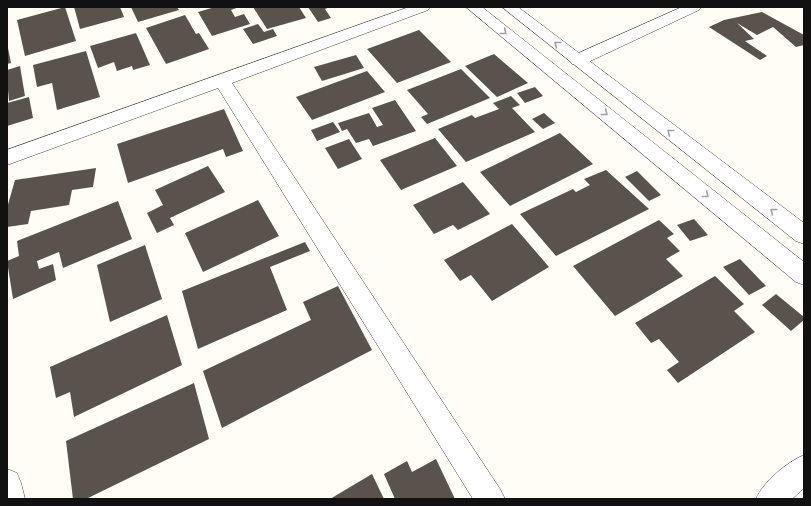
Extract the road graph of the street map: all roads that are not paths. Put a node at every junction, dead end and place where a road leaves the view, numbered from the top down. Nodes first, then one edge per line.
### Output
1 (423, 7) edge
2 (473, 7) edge
3 (509, 7) edge
4 (694, 7) edge
5 (578, 60) junction
6 (222, 81) junction
7 (7, 158) edge
8 (804, 235) edge
9 (804, 275) edge
10 (804, 469) edge
11 (7, 483) edge
12 (10, 499) edge
13 (490, 499) edge
14 (771, 499) edge

1 - 6 street
2 -> 9 street
5 -> 3 street
4 - 5 street
8 -> 5 street
6 - 7 street
6 - 13 street
10 - 14 street
11 - 12 street

